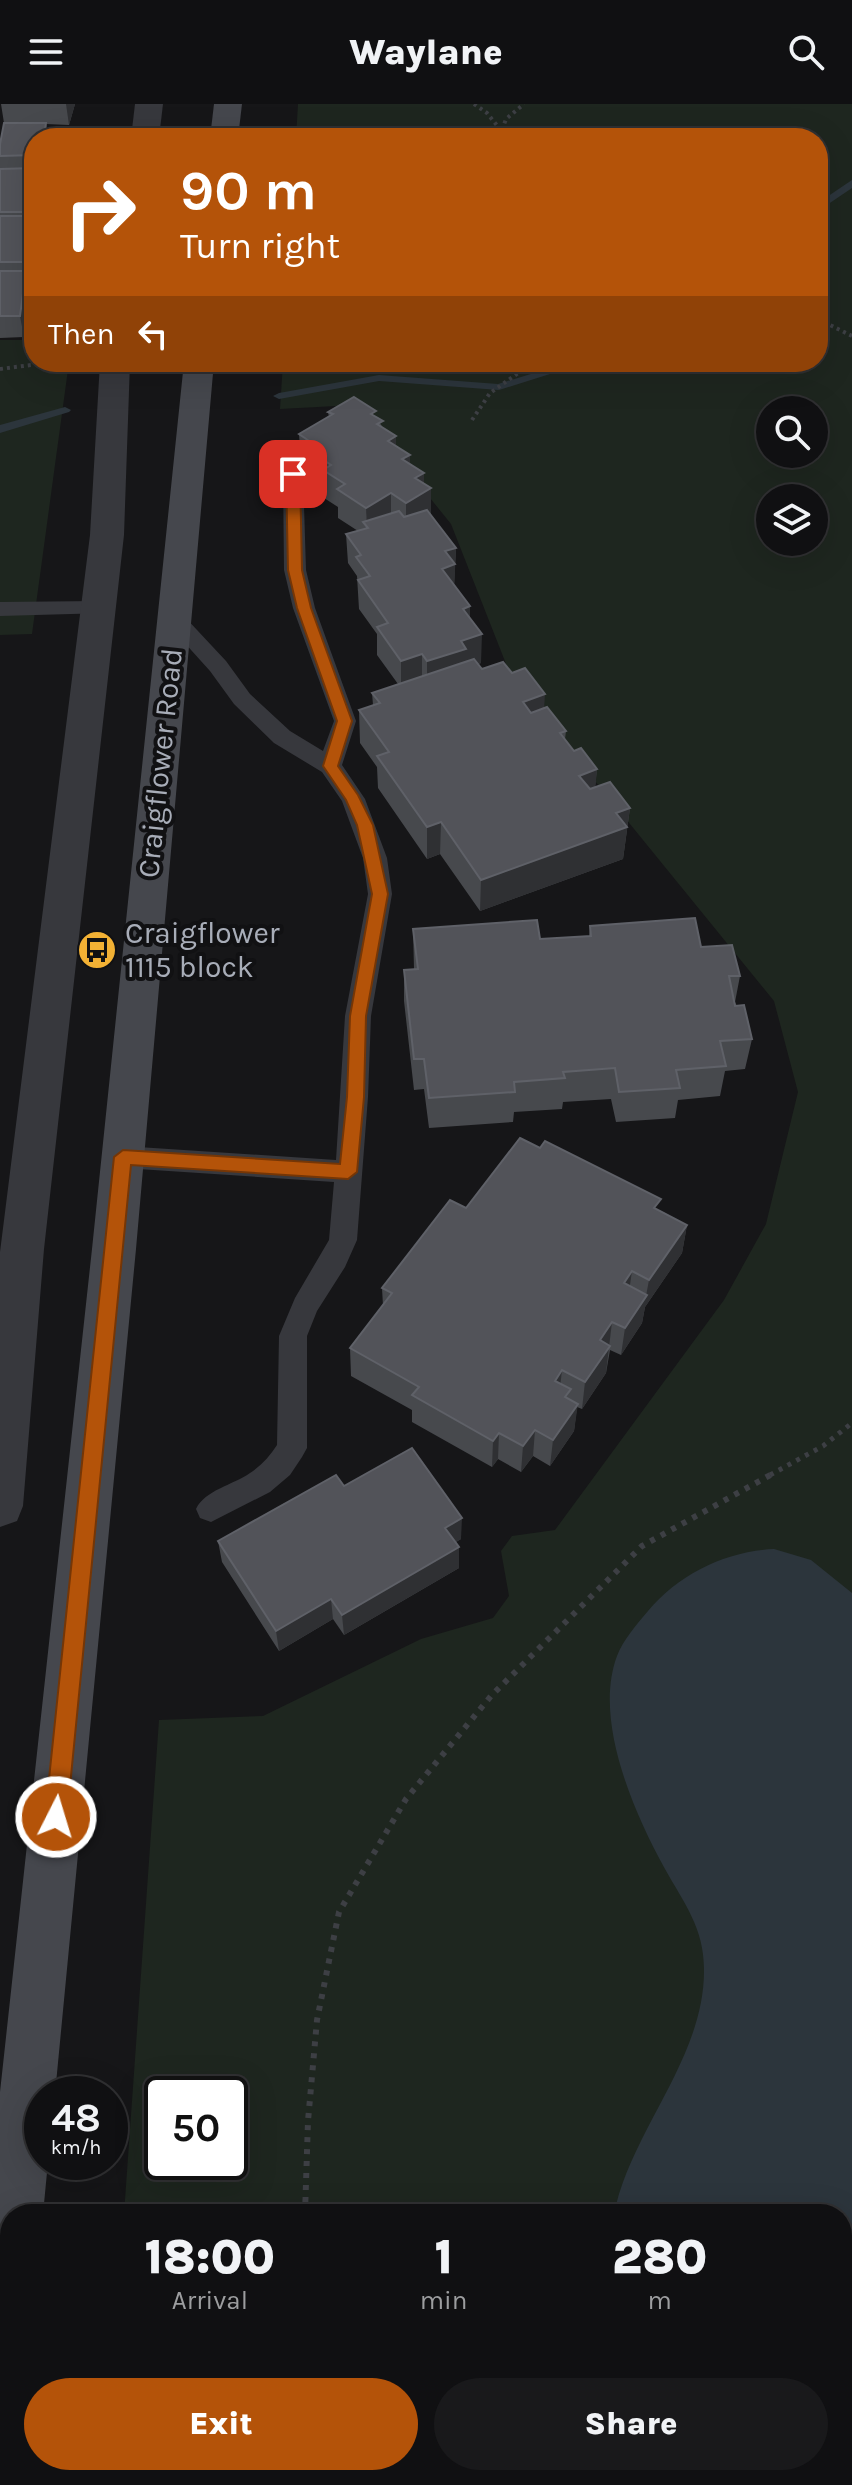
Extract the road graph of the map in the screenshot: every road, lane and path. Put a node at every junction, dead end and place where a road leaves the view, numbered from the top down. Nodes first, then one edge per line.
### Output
1 (149, 104) edge
2 (228, 104) edge
3 (474, 104) edge
4 (524, 104) edge
5 (146, 128) edge
6 (225, 128) edge
7 (500, 128) edge
8 (503, 128) edge
9 (828, 324) edge
10 (852, 336) edge
11 (24, 366) edge
12 (0, 369) edge
13 (115, 372) edge
14 (198, 372) edge
15 (520, 372) edge
16 (472, 420) dead end
17 (293, 474) dead end
18 (99, 608) junction
19 (0, 609) edge
20 (175, 620) junction
21 (330, 766) junction
22 (123, 1157) junction
23 (348, 1172) junction
24 (852, 1423) edge
25 (0, 1506) edge
26 (211, 1509) dead end
27 (16, 2204) edge
28 (305, 2204) edge

1 - 5 street
2 - 6 main road
3 - 7 path
4 - 8 path
9 - 10 path
11 - 12 path
13 - 18 street
14 - 20 main road, Craigflower Road
15 - 16 path
17 - 21 lane
18 - 19 lane
18 - 25 street
20 - 21 lane
20 - 22 main road, Craigflower Road
21 - 23 lane
22 - 23 lane
22 - 27 main road, Craigflower Road
23 - 26 lane
24 - 28 path

